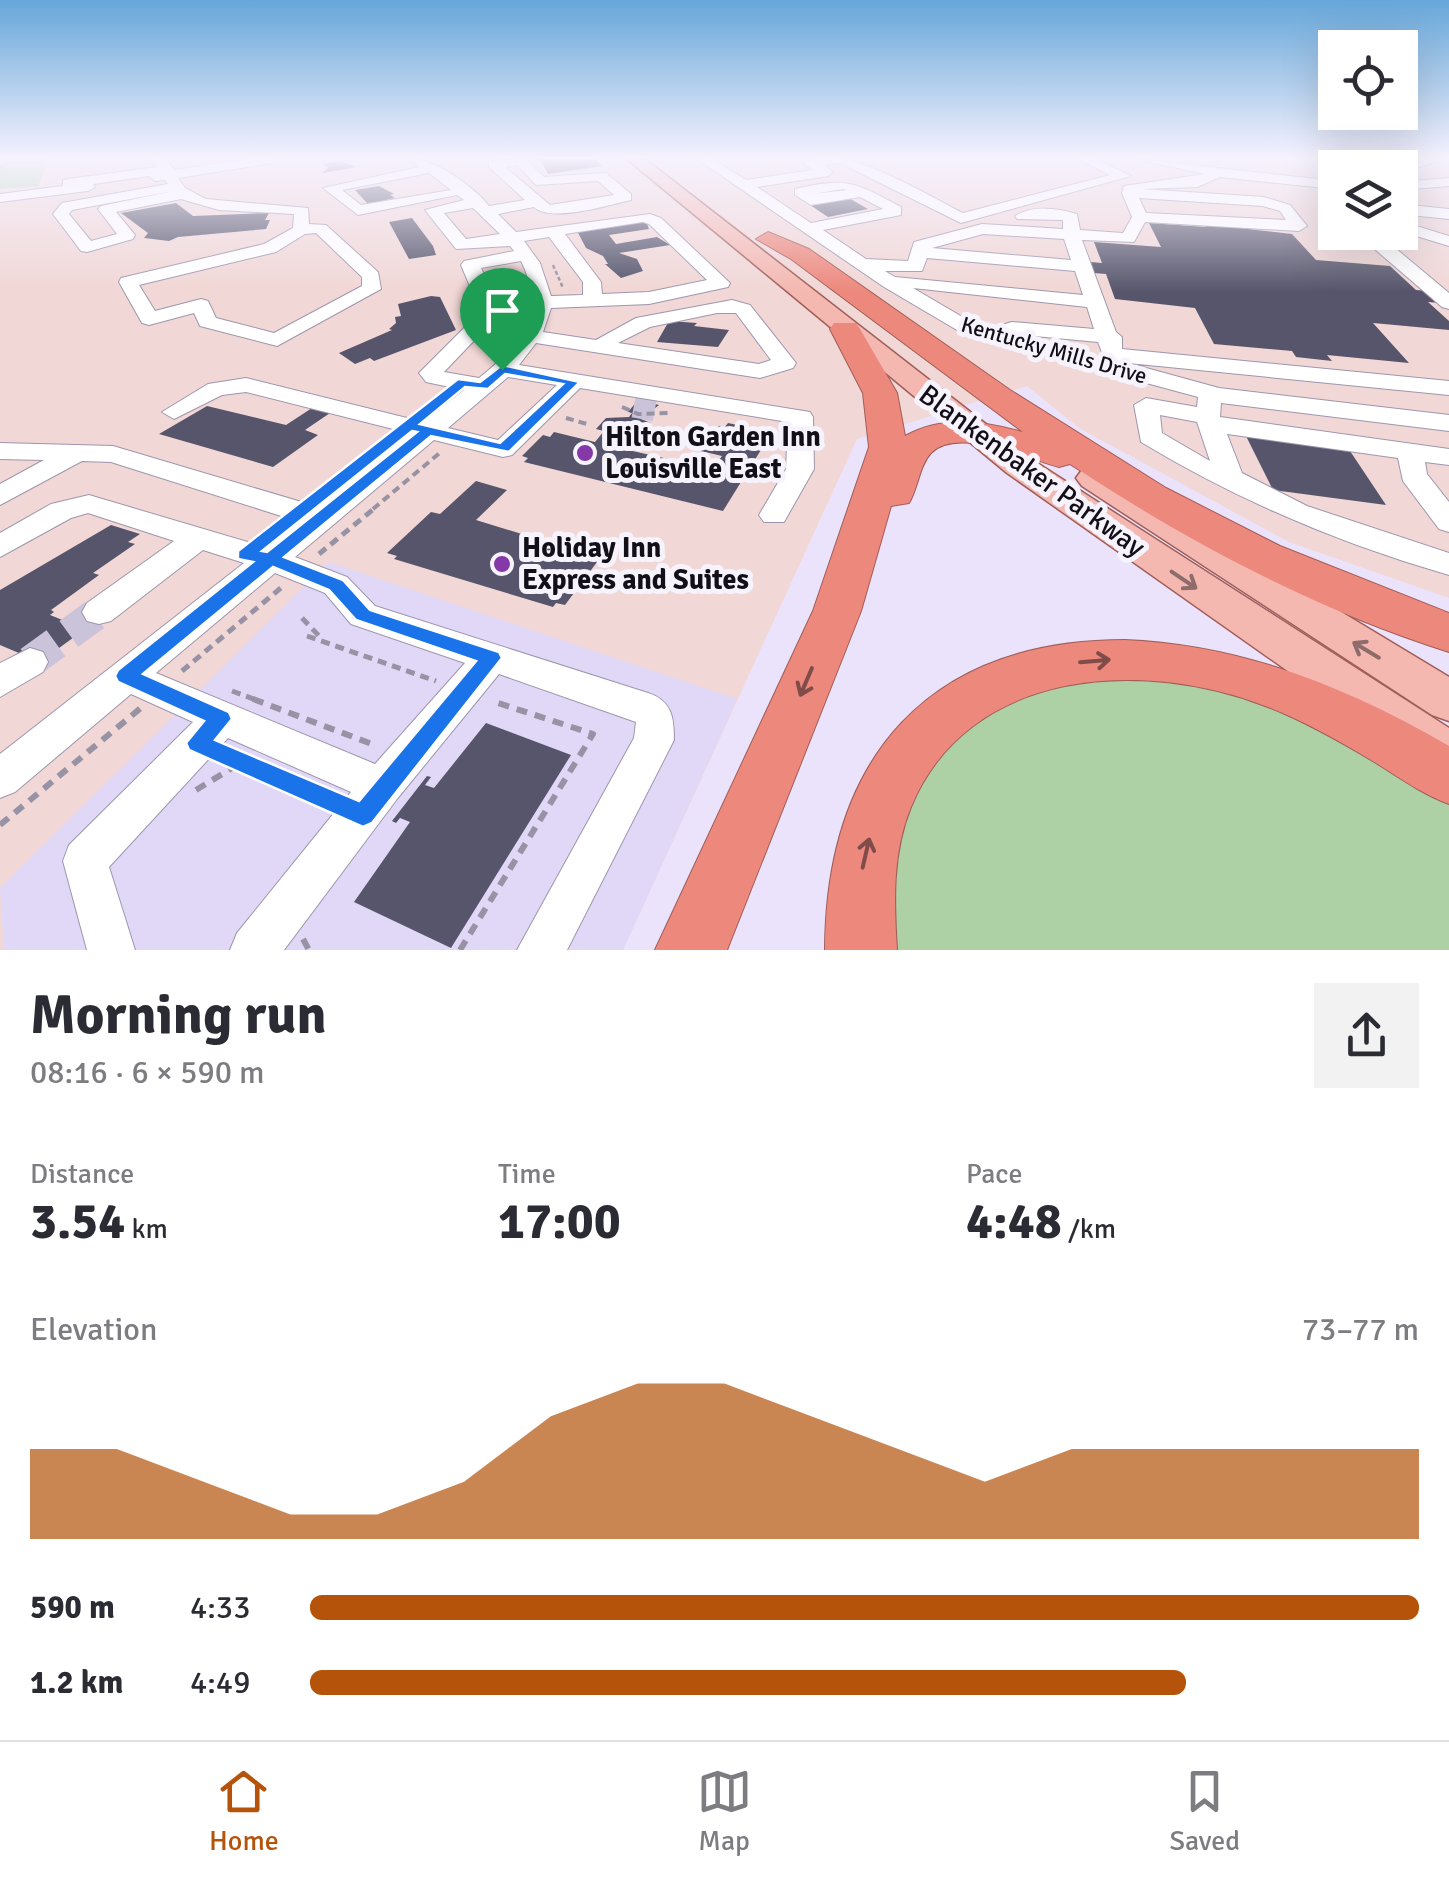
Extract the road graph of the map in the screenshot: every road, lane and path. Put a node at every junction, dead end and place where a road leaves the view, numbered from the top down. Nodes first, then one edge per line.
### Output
1 (77, 203) edge
2 (118, 203) edge
3 (279, 203) edge
4 (349, 203) edge
5 (396, 203) edge
6 (466, 203) edge
7 (479, 203) edge
8 (538, 203) edge
9 (595, 203) edge
10 (690, 203) edge
11 (739, 203) edge
12 (761, 203) edge
13 (805, 203) edge
14 (881, 203) edge
15 (931, 203) edge
16 (1018, 203) edge
17 (1134, 203) edge
18 (1269, 203) edge
19 (1418, 211) edge
20 (1449, 214) edge
21 (1140, 217) junction
22 (961, 218) junction
23 (772, 222) junction
24 (809, 228) junction
25 (982, 229) junction
26 (300, 230) junction
27 (552, 230) junction
28 (1418, 232) edge
29 (941, 239) junction
30 (1449, 241) edge
31 (516, 246) junction
32 (1387, 250) edge
33 (918, 259) junction
34 (863, 264) junction
35 (891, 283) junction
36 (593, 292) junction
37 (1093, 295) junction
38 (919, 300) junction
39 (542, 302) junction
40 (1449, 303) edge
41 (956, 323) junction
42 (844, 329) junction
43 (530, 336) junction
44 (600, 347) junction
45 (1170, 360) junction
46 (1222, 366) junction
47 (1272, 371) junction
48 (1330, 376) junction
49 (492, 378) junction
50 (573, 382) junction
51 (1388, 382) junction
52 (1181, 386) junction
53 (1449, 388) edge
54 (633, 400) junction
55 (1246, 400) junction
56 (687, 404) junction
57 (1302, 407) junction
58 (174, 412) dead end
59 (1209, 412) junction
60 (1361, 413) junction
61 (562, 416) dead end
62 (1434, 421) edge
63 (587, 424) dead end
64 (428, 431) junction
65 (976, 434) junction
66 (1449, 442) edge
67 (0, 451) edge
68 (80, 451) junction
69 (1412, 453) junction
70 (1059, 455) junction
71 (1449, 457) edge
72 (1230, 478) junction
73 (1, 495) edge
74 (774, 515) dead end
75 (321, 518) junction
76 (1449, 522) edge
77 (197, 539) junction
78 (0, 547) edge
79 (270, 558) junction
80 (1449, 564) edge
81 (837, 610) junction
82 (99, 612) tunnel mouth
83 (302, 618) dead end
84 (1449, 633) edge
85 (306, 636) dead end
86 (329, 644) junction
87 (491, 658) junction
88 (180, 673) dead end
89 (126, 676) junction
90 (198, 679) dead end
91 (462, 690) junction
92 (1449, 701) edge
93 (211, 716) junction
94 (1449, 756) edge
95 (242, 762) junction
96 (1449, 777) edge
97 (0, 778) edge
98 (384, 786) junction
99 (196, 790) dead end
100 (111, 950) edge
101 (254, 950) edge
102 (460, 950) edge
103 (541, 950) edge
104 (691, 950) edge
105 (860, 950) edge

1 - 2 street
3 - 26 street
4 - 5 street
6 - 31 street
7 - 31 street
8 - 9 street
10 - 42 main road, Blankenbaker Parkway
11 - 23 main road, Blankenbaker Parkway
12 - 23 street, Kentucky Mills Drive
13 - 23 street
14 - 24 street
15 - 22 street
16 - 22 street
17 - 21 street
18 - 21 street
19 - 20 street
21 - 37 street
22 - 25 street
23 - 24 street, Kentucky Mills Drive
23 - 70 main road, Blankenbaker Parkway
23 - 84 highway
24 - 34 street, Kentucky Mills Drive
25 - 29 street
25 - 37 street
25 - 37 street
26 - 26 street
27 - 31 street
27 - 36 street
27 - 36 street
28 - 30 street
29 - 33 street
29 - 37 street
31 - 39 street
31 - 49 street
32 - 40 street
33 - 34 street
33 - 37 street
34 - 35 street, Kentucky Mills Drive
35 - 37 street
35 - 38 street, Kentucky Mills Drive
36 - 39 street
37 - 38 street
37 - 41 street, Kentucky Mills Drive
37 - 41 street
37 - 45 street
37 - 52 street, Kentucky Mills Drive
38 - 41 street, Kentucky Mills Drive
39 - 43 street
42 - 65 main road, Blankenbaker Parkway
42 - 81 highway
43 - 44 street
43 - 49 street
44 - 44 street
45 - 46 street
45 - 52 street
46 - 47 street
46 - 55 street
47 - 48 street
47 - 57 street
48 - 51 street
48 - 60 street
49 - 50 street
49 - 64 street
50 - 54 street
50 - 64 street
51 - 53 street
51 - 62 street
52 - 59 street, Kentucky Mills Drive
54 - 56 street
54 - 56 street
54 - 56 path
55 - 57 street, Kentucky Mills Drive
55 - 59 street, Kentucky Mills Drive
56 - 74 street
57 - 60 street, Kentucky Mills Drive
58 - 64 street
59 - 69 street
59 - 72 street
59 - 72 street
60 - 62 street, Kentucky Mills Drive
61 - 63 path
62 - 66 street
64 - 75 street
65 - 70 highway
65 - 81 highway
65 -> 94 main road, Blankenbaker Parkway
67 - 68 street
68 - 73 street
68 - 75 street
69 - 71 street
69 - 76 street
92 -> 70 main road, Blankenbaker Parkway
72 - 80 street
75 - 79 street
77 - 78 street
77 - 79 street
77 - 82 street
79 - 87 street
79 - 89 street
81 -> 104 highway
83 - 86 path
85 - 86 path
86 - 91 path
87 - 91 street
87 - 103 street
88 - 90 path
89 - 93 street
89 - 97 street
91 - 98 street
91 - 102 path
93 - 95 path
93 - 98 street
93 - 98 path
93 - 100 street
95 - 98 path
95 - 99 path
105 -> 96 highway
98 - 101 street

